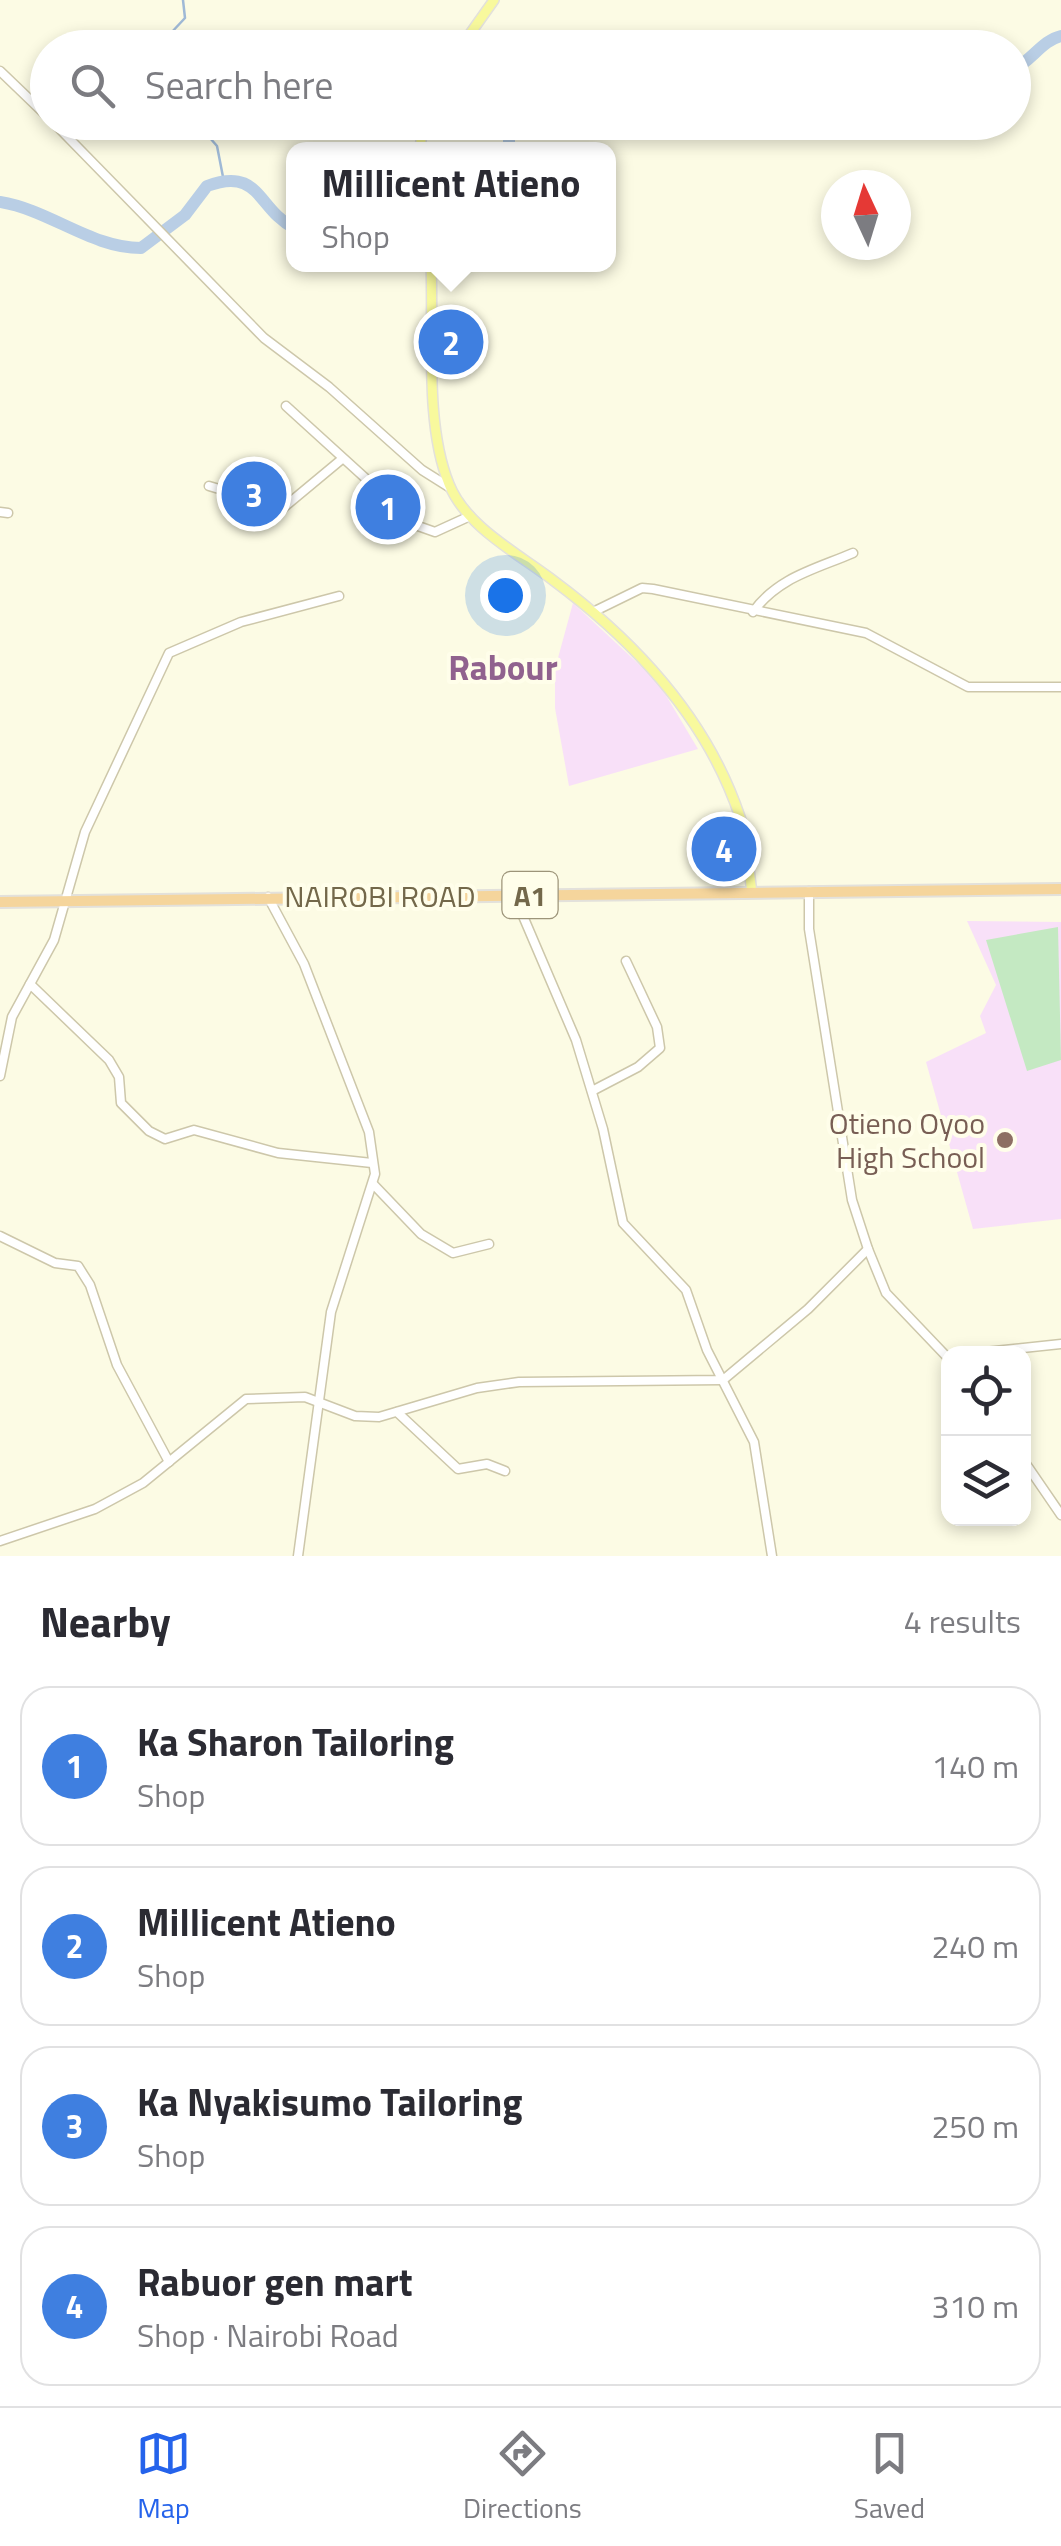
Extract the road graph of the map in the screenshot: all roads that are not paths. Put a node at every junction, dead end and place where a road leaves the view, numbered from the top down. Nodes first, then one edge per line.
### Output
1 (494, 0) edge
2 (473, 30) edge
3 (0, 71) edge
4 (30, 100) edge
5 (70, 140) edge
6 (431, 272) edge
7 (286, 406) dead end
8 (342, 459) junction
9 (210, 486) dead end
10 (449, 486) junction
11 (470, 516) junction
12 (854, 553) dead end
13 (338, 596) dead end
14 (595, 611) junction
15 (753, 612) junction
16 (1061, 687) edge
17 (1061, 890) edge
18 (809, 891) junction
19 (752, 892) junction
20 (514, 896) junction
21 (268, 897) junction
22 (0, 902) edge
23 (65, 902) junction
24 (626, 961) dead end
25 (30, 984) junction
26 (0, 1076) edge
27 (592, 1091) junction
28 (372, 1163) junction
29 (374, 1185) junction
30 (0, 1236) edge
31 (489, 1244) dead end
32 (868, 1249) junction
33 (1061, 1344) edge
34 (1031, 1347) edge
35 (941, 1351) edge
36 (723, 1380) junction
37 (322, 1401) junction
38 (397, 1412) junction
39 (169, 1462) junction
40 (505, 1470) dead end
41 (1031, 1471) edge
42 (1061, 1515) edge
43 (0, 1541) edge
44 (298, 1556) edge
45 (772, 1556) edge

1 - 2 main road
3 - 4 street
5 - 10 street
6 - 10 main road
7 - 8 street
8 - 9 street
8 - 11 street
10 - 11 main road
11 - 14 main road
12 - 15 street
13 - 23 street
14 - 15 street
14 - 19 main road
15 - 16 street
17 - 18 highway, NAIROBI ROAD / A1
18 - 19 highway, NAIROBI ROAD / A1
18 - 32 street
19 - 20 highway, NAIROBI ROAD / A1
20 - 21 highway, NAIROBI ROAD / A1
20 - 27 street
21 - 23 highway, NAIROBI ROAD / A1
21 - 28 street
22 - 23 highway, NAIROBI ROAD / A1
23 - 25 street
24 - 27 street
25 - 26 street
25 - 28 street
27 - 36 street
28 - 29 street
29 - 31 street
29 - 37 street
30 - 39 street
32 - 35 street
32 - 36 street
33 - 34 street
36 - 38 street
36 - 45 street
37 - 38 street
37 - 39 street
37 - 44 street
38 - 40 street
39 - 43 street
41 - 42 street

